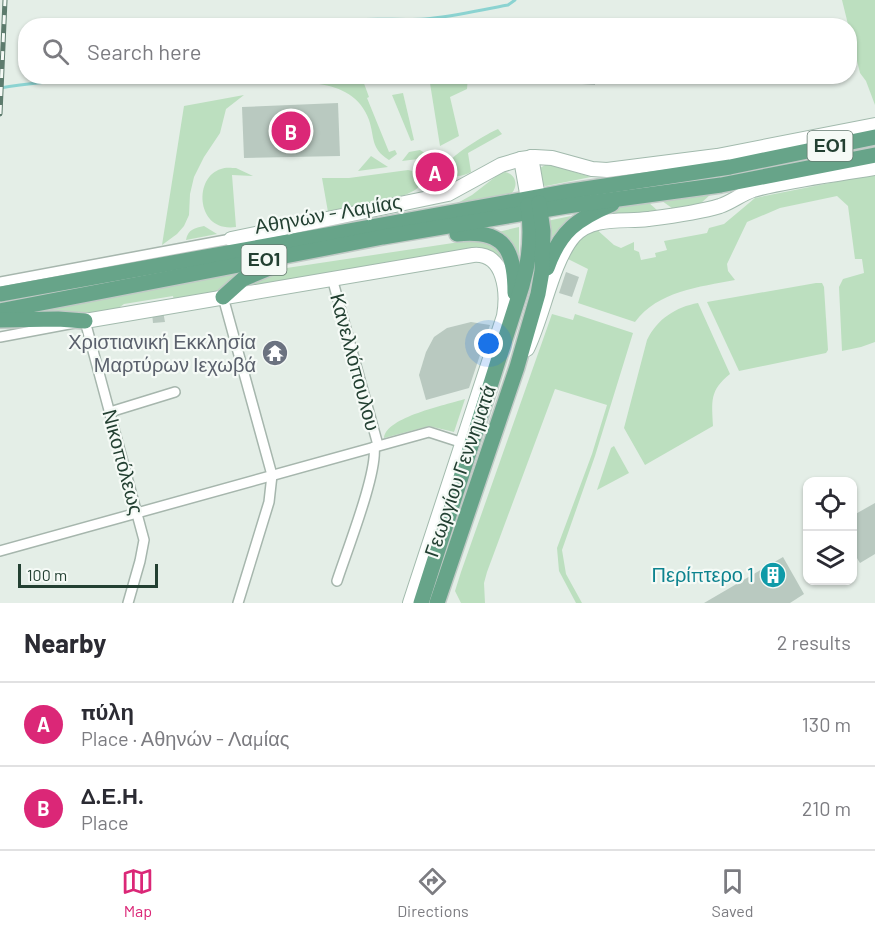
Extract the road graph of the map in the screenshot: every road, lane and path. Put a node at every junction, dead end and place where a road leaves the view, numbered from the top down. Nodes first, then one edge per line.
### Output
1 (875, 125) edge
2 (875, 137) edge
3 (875, 155) edge
4 (526, 158) junction
5 (875, 168) edge
6 (630, 197) junction
7 (534, 205) junction
8 (231, 239) joint
9 (356, 242) junction
10 (328, 248) junction
11 (332, 278) junction
12 (0, 282) edge
13 (0, 294) edge
14 (538, 294) junction
15 (223, 297) junction
16 (0, 311) edge
17 (0, 320) edge
18 (512, 320) junction
19 (85, 321) junction
20 (0, 337) edge
21 (518, 367) junction
22 (176, 392) dead end
23 (110, 412) junction
24 (463, 443) junction
25 (376, 446) junction
26 (272, 476) junction
27 (137, 513) junction
28 (0, 551) edge
29 (337, 581) dead end
30 (128, 603) edge
31 (238, 603) edge
32 (410, 603) edge
33 (421, 603) edge
34 (437, 603) edge

1 - 4 street
2 - 7 main road, Αθηνών - Λαμίας / ΕΟ1
3 - 6 main road, Αθηνών - Λαμίας / ΕΟ1
4 - 7 street
4 - 8 street
5 - 21 street
6 - 7 main road, Αθηνών - Λαμίας / ΕΟ1
6 - 14 main road
7 - 9 main road, Αθηνών - Λαμίας / ΕΟ1
7 - 13 main road, Αθηνών - Λαμίας / ΕΟ1
7 - 14 main road, Γεωργίου Γεννηματά
7 - 18 main road, Γεωργίου Γεννηματά
8 - 12 street
9 - 10 main road, Αθηνών - Λαμίας / ΕΟ1
9 - 18 main road
10 - 15 main road
10 - 16 main road, Αθηνών - Λαμίας / ΕΟ1
11 - 15 street
11 - 24 street
11 - 25 street, Κανελλόπουλου
14 - 21 main road, Γεωργίου Γεννηματά
15 - 19 street
15 - 26 street
17 - 19 main road
18 - 33 main road, Γεωργίου Γεννηματά
19 - 20 street
19 - 23 street, Νικοπόλεως
21 - 34 main road, Γεωργίου Γεννηματά
22 - 23 street
23 - 27 street, Νικοπόλεως
24 - 25 street
24 - 32 street
25 - 26 street
25 - 29 street
26 - 27 street
26 - 31 street
27 - 28 street
27 - 30 street, Νικοπόλεως

